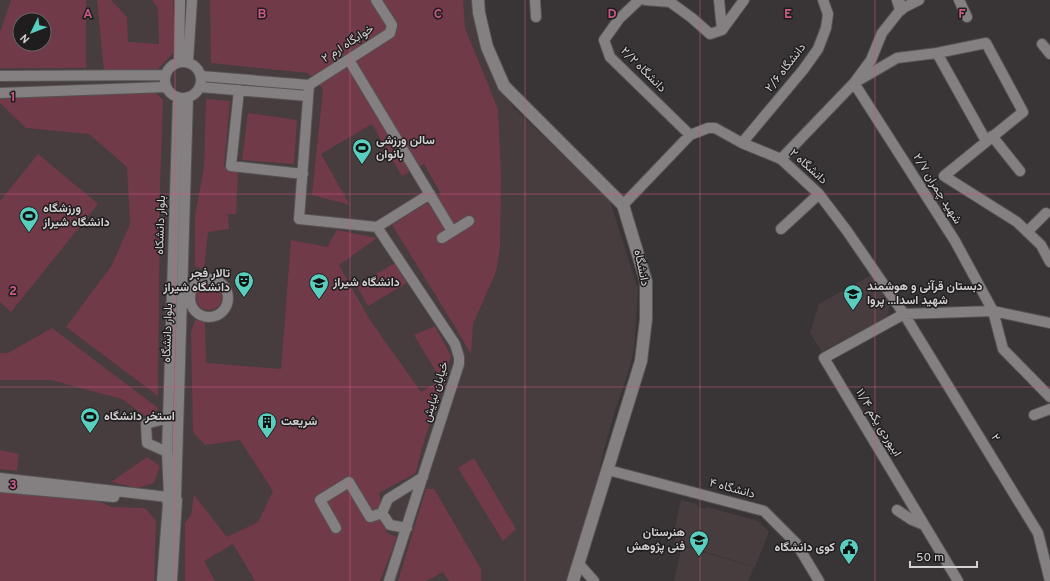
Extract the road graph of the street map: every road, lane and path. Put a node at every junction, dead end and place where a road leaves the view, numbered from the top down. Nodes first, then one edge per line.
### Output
1 (180, 0) edge
2 (192, 0) edge
3 (376, 0) edge
4 (478, 0) edge
5 (535, 0) edge
6 (639, 0) edge
7 (645, 0) edge
8 (720, 0) edge
9 (744, 0) edge
10 (822, 0) edge
11 (919, 0) edge
12 (959, 0) edge
13 (899, 5) edge
14 (536, 16) dead end
15 (967, 17) dead end
16 (722, 30) junction
17 (1042, 44) dead end
18 (937, 53) junction
19 (1050, 54) edge
20 (349, 60) junction
21 (184, 62) junction
22 (165, 75) junction
23 (0, 76) edge
24 (201, 76) junction
25 (854, 83) junction
26 (309, 85) junction
27 (166, 87) junction
28 (200, 87) junction
29 (239, 90) junction
30 (0, 93) edge
31 (308, 96) junction
32 (178, 97) junction
33 (188, 97) junction
34 (690, 135) junction
35 (989, 138) junction
36 (742, 143) junction
37 (781, 159) junction
38 (1020, 171) dead end
39 (303, 174) junction
40 (430, 194) junction
41 (819, 194) junction
42 (624, 205) junction
43 (1046, 213) dead end
44 (469, 221) dead end
45 (377, 227) junction
46 (781, 229) dead end
47 (452, 231) junction
48 (1027, 232) junction
49 (442, 238) dead end
50 (1050, 262) edge
51 (993, 312) junction
52 (904, 314) junction
53 (1050, 323) edge
54 (1050, 397) edge
55 (1050, 409) edge
56 (1034, 415) dead end
57 (168, 418) junction
58 (167, 452) junction
59 (608, 470) junction
60 (422, 477) junction
61 (0, 478) edge
62 (0, 487) edge
63 (132, 496) junction
64 (171, 500) junction
65 (897, 510) dead end
66 (382, 512) junction
67 (924, 525) junction
68 (336, 528) dead end
69 (406, 528) junction
70 (579, 564) junction
71 (162, 581) edge
72 (172, 581) edge
73 (389, 581) edge
74 (574, 581) edge
75 (594, 581) edge
76 (819, 581) edge
77 (958, 581) edge
78 (1050, 581) edge

1 - 21 street
2 - 21 street
3 - 20 street, خوابگاه ارم ۲
4 - 42 street, دانشگاه
5 - 14 street
6 - 34 street, ۲/۲ دانشگاه
7 - 16 street
8 - 16 street
9 - 16 street
10 - 36 street, ۲/۶ دانشگاه
11 - 13 street
12 - 15 street
13 - 25 street
17 - 19 street
18 - 25 street
18 - 35 street
18 - 35 street
20 - 26 street, خوابگاه ارم ۲
20 - 40 street
21 - 22 street
21 - 24 street
22 - 23 street
22 - 27 street
24 - 26 street
24 - 28 street
25 - 37 street
25 - 51 street, ۲/۷ شهید چمران
26 - 31 street
27 - 30 street
27 - 32 street
28 - 29 street
28 - 33 street
29 - 31 street
29 - 39 street
31 - 39 street
32 - 33 street
32 - 57 street, بلوار دانشکاه
33 - 64 street, بلوار دانشگاه
34 - 36 street, ۲ دانشگاه
34 - 42 street, ۲ دانشگاه
35 - 38 street
35 - 48 street
36 - 37 street, ۲ دانشگاه
37 - 41 street, ۲ دانشگاه
39 - 45 street
40 - 45 street
40 - 47 street
41 - 46 street
41 - 52 street, ۲ دانشگاه
42 - 59 street, دانشگاه
43 - 48 street
44 - 47 street
45 - 60 street, خیابان نیایش
47 - 49 street
48 - 50 street
51 - 52 street
51 - 53 street
51 - 54 street, ۲/۷ شهید چمران
52 - 67 street, ۱۱/۴ ابیوردی یکم
52 - 78 street, ۲
55 - 56 street
57 - 58 street, بلوار دانشکاه
57 - 58 street
58 - 64 street, بلوار دانشکاه
59 - 70 street, دانشگاه
59 - 76 street, ۴ دانشگاه
60 - 66 street
60 - 69 street, خیابان نیایش
61 - 63 street
62 - 63 street
63 - 64 street
64 - 71 street, بلوار دانشکاه
64 - 72 street, بلوار دانشکاه
65 - 67 street
66 - 68 street
66 - 69 street
67 - 77 street, ۱۱/۴ ابیوردی یکم
69 - 73 street, خیابان نیایش
70 - 74 street, دانشگاه
70 - 75 street

